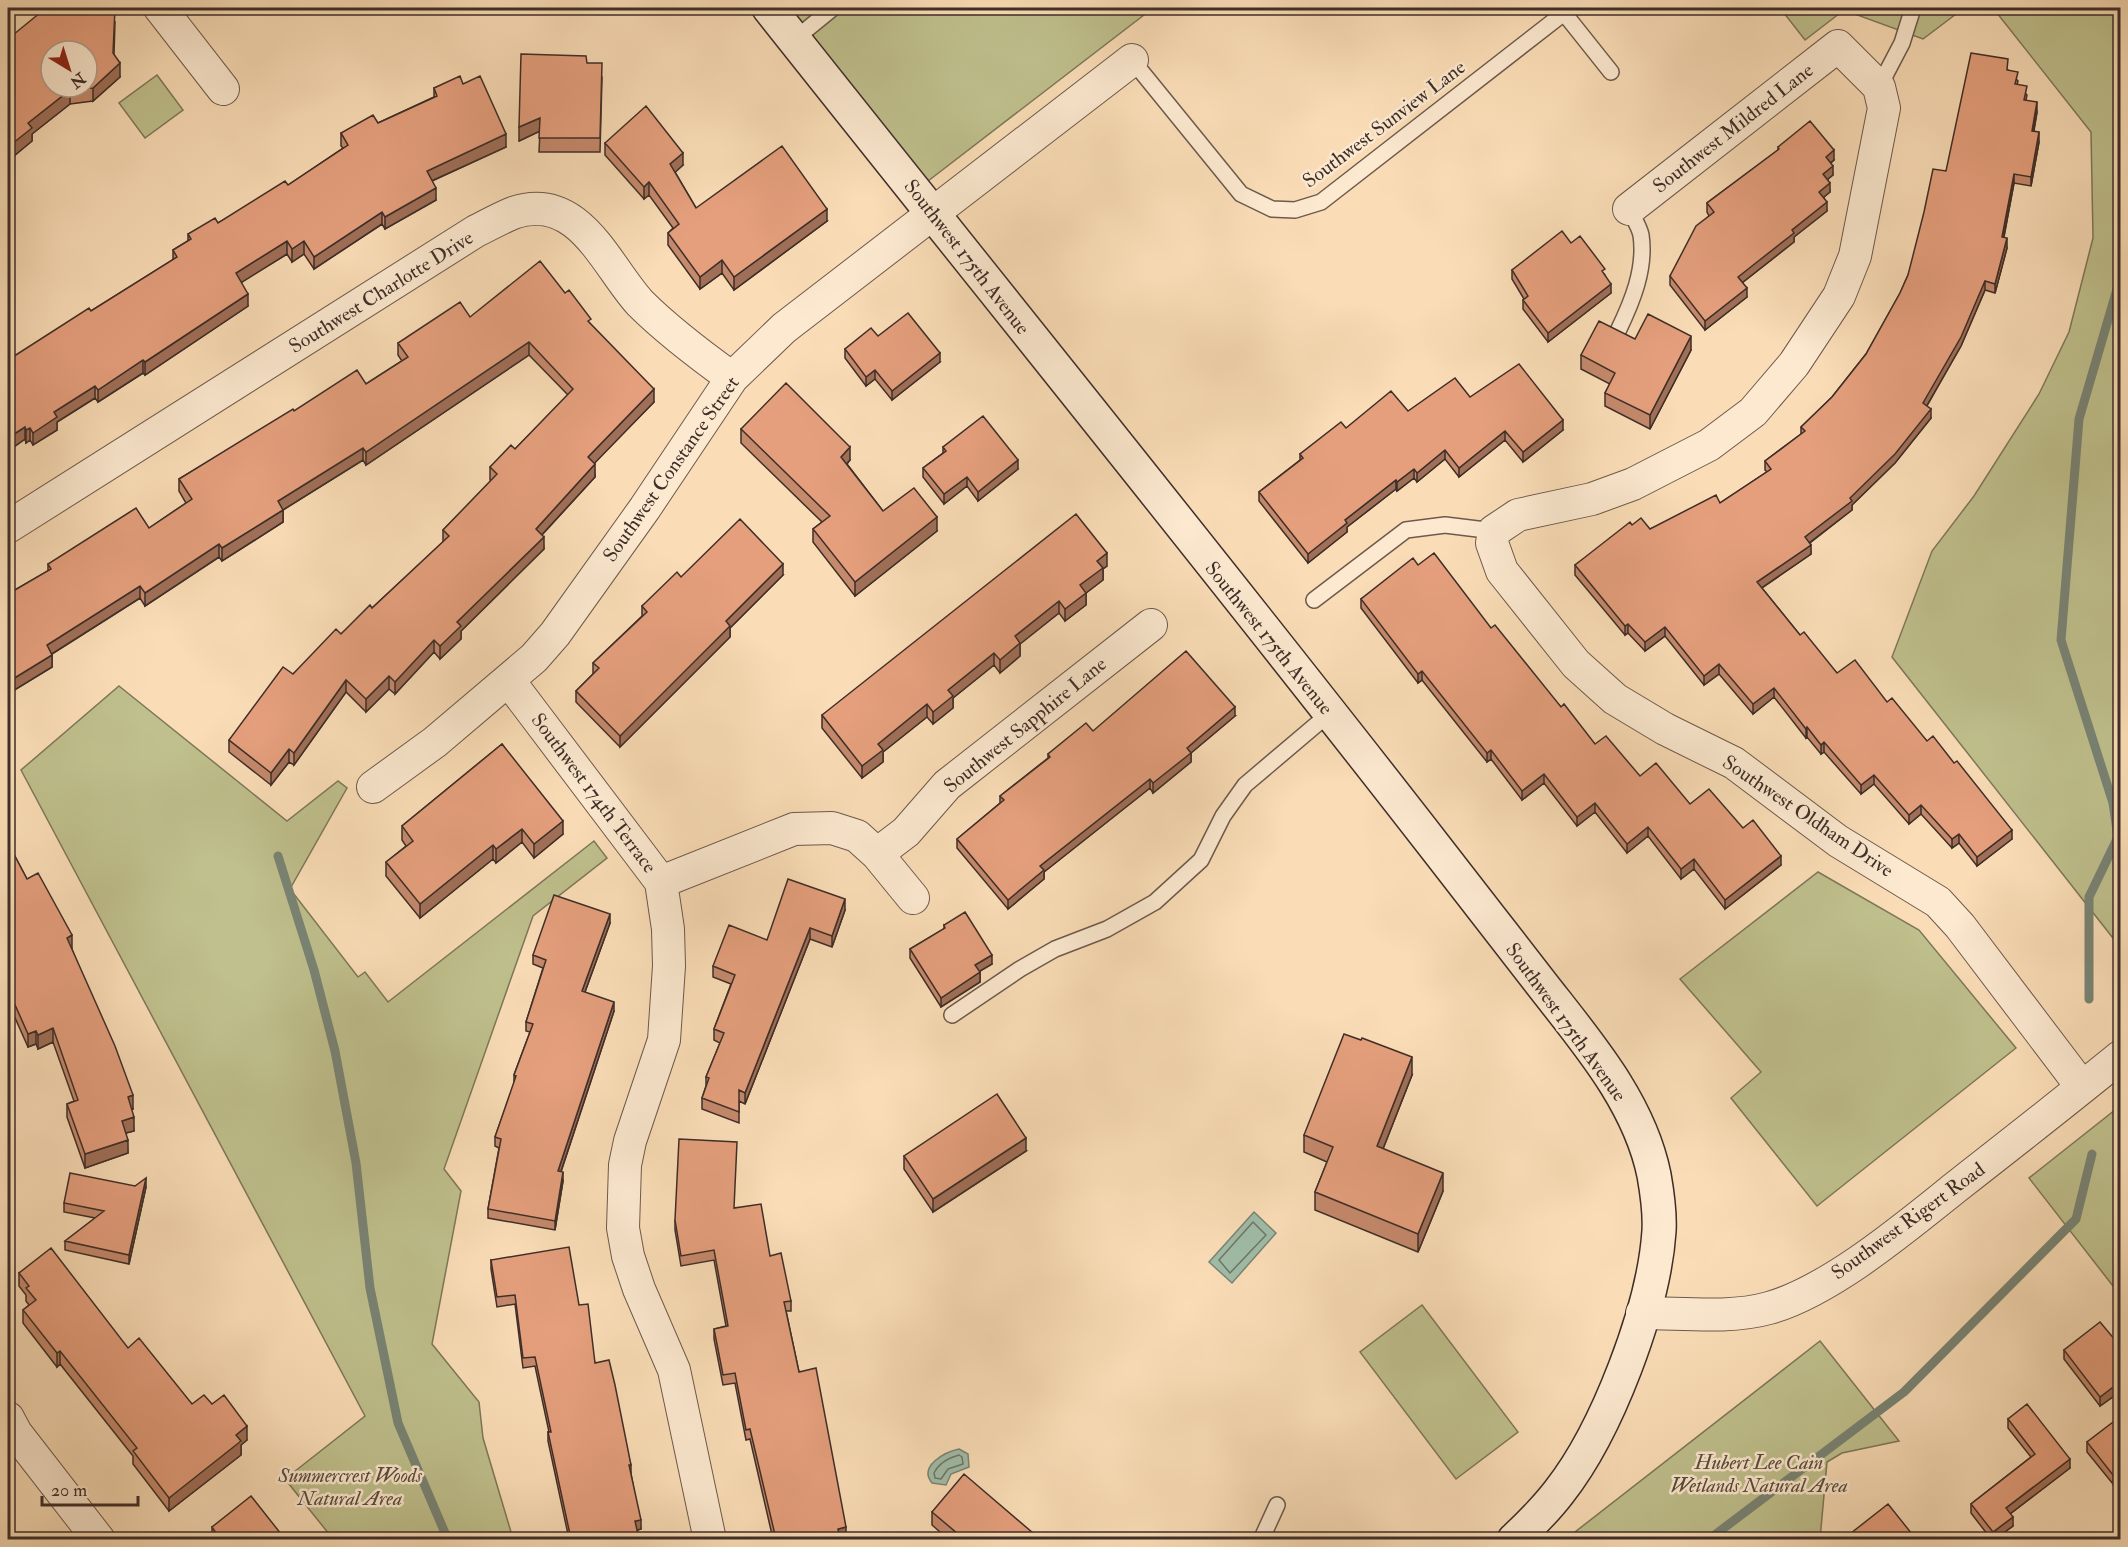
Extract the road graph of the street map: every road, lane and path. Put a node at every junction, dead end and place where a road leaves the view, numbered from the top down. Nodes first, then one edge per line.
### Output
1 (160, 8) edge
2 (769, 8) edge
3 (833, 8) edge
4 (1913, 8) edge
5 (1562, 10) edge
6 (795, 39) junction
7 (1132, 60) joint
8 (1611, 72) dead end
9 (1879, 87) junction
10 (223, 89) dead end
11 (1629, 209) joint
12 (933, 213) junction
13 (1618, 331) edge
14 (732, 378) junction
15 (8, 527) edge
16 (1494, 531) junction
17 (1314, 600) dead end
18 (1151, 626) dead end
19 (509, 681) junction
20 (1330, 713) junction
21 (373, 787) dead end
22 (877, 854) junction
23 (661, 882) junction
24 (914, 898) dead end
25 (952, 1014) dead end
26 (2121, 1057) edge
27 (2082, 1087) junction
28 (1642, 1313) junction
29 (10, 1430) edge
30 (1277, 1505) dead end
31 (99, 1539) edge
32 (710, 1539) edge
33 (1261, 1539) edge
34 (1514, 1539) edge

1 - 10 street
2 - 6 main road, Southwest 175th Avenue
3 - 6 lane
4 - 9 lane
5 - 7 lane, Southwest Sunview Lane
5 - 8 lane
6 - 12 main road, Southwest 175th Avenue
7 - 12 street, Southwest Constance Street
9 - 11 street, Southwest Mildred Lane
9 - 16 street
11 - 13 lane
12 - 14 street, Southwest Constance Street
12 - 20 main road, Southwest 175th Avenue
14 - 15 street, Southwest Charlotte Drive
14 - 19 street, Southwest Constance Street
16 - 17 lane
16 - 27 street, Southwest Oldham Drive
18 - 22 street, Southwest Sapphire Lane
19 - 21 street, Southwest Constance Street
19 - 23 street, Southwest 174th Terrace
20 - 25 lane
20 - 28 main road, Southwest 175th Avenue
22 - 23 street
22 - 24 street
23 - 32 street, Southwest 174th Terrace
26 - 27 street, Southwest Rigert Road
27 - 28 street, Southwest Rigert Road
28 - 34 main road
29 - 31 street
30 - 33 lane

